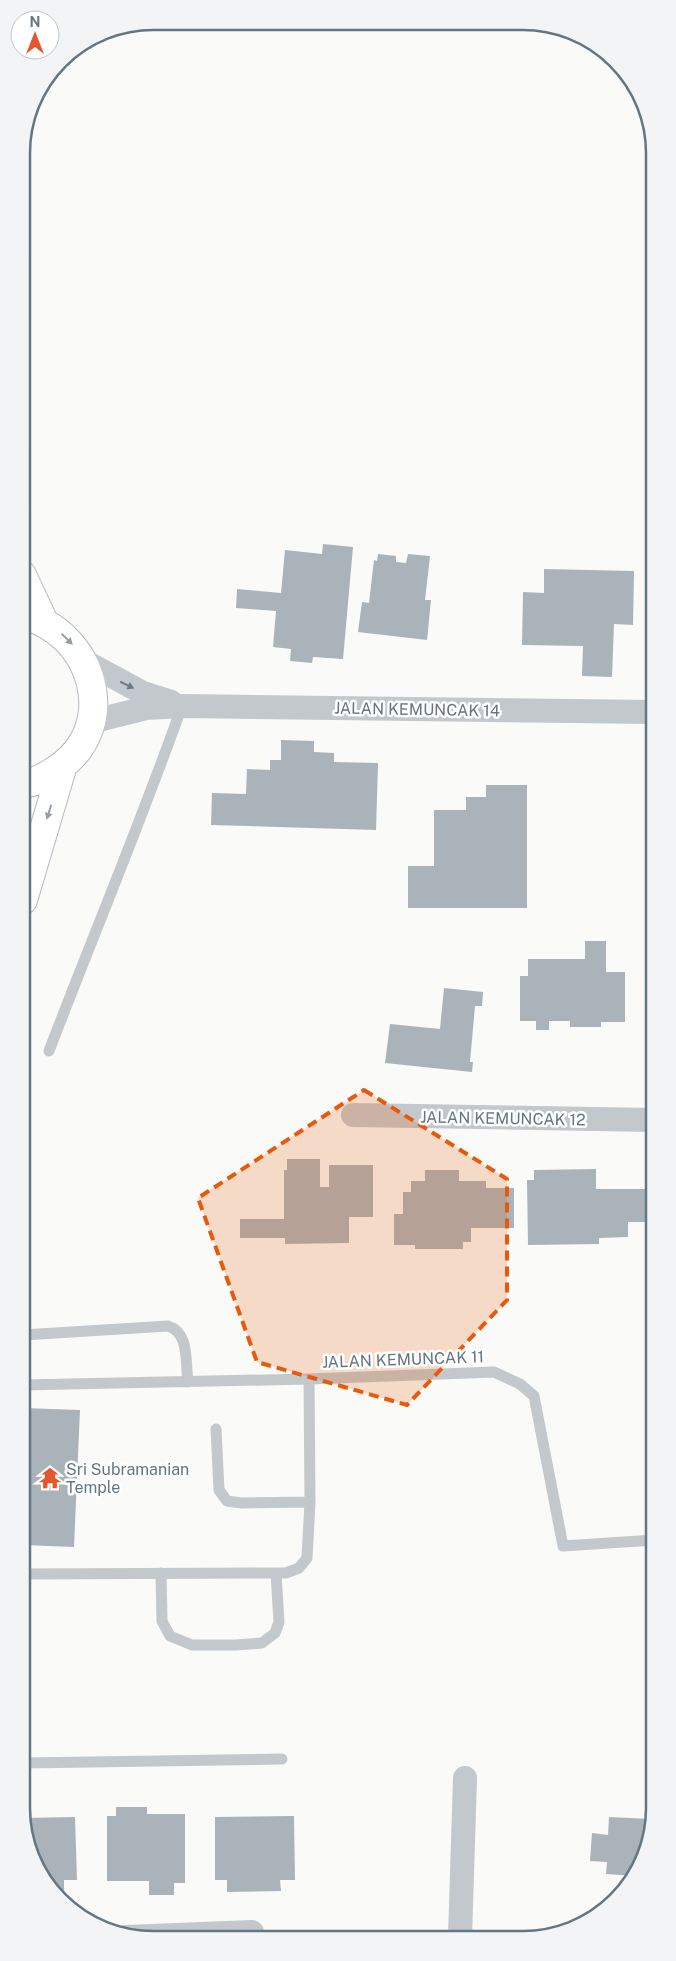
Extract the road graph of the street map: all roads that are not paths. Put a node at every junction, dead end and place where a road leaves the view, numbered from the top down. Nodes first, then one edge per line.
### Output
1 (33, 619) edge
2 (84, 661) junction
3 (182, 706) junction
4 (646, 712) edge
5 (90, 722) junction
6 (63, 765) junction
7 (30, 782) edge
8 (30, 876) edge
9 (49, 1051) dead end
10 (353, 1115) dead end
11 (646, 1120) edge
12 (30, 1335) edge
13 (309, 1379) junction
14 (188, 1382) junction
15 (30, 1385) edge
16 (216, 1429) dead end
17 (310, 1502) junction
18 (646, 1541) edge
19 (160, 1573) junction
20 (276, 1573) junction
21 (30, 1574) edge
22 (282, 1759) dead end
23 (30, 1763) edge
24 (465, 1778) dead end
25 (460, 1931) edge

1 -> 2 main road
2 -> 3 street, JALAN KEMUNCAK 14
2 - 5 main road
3 - 4 street, JALAN KEMUNCAK 14
3 - 5 street, JALAN KEMUNCAK 14
3 - 9 lane
5 - 6 main road
6 - 7 main road
6 -> 8 main road
10 - 11 street, JALAN KEMUNCAK 12
12 - 14 lane
13 - 14 lane, JALAN KEMUNCAK 11
13 - 17 lane
13 - 18 lane, JALAN KEMUNCAK 11
14 - 15 lane, JALAN KEMUNCAK 11
16 - 17 lane
17 - 20 lane
19 - 20 lane
19 - 20 lane
19 - 21 lane
22 - 23 lane
24 - 25 street

